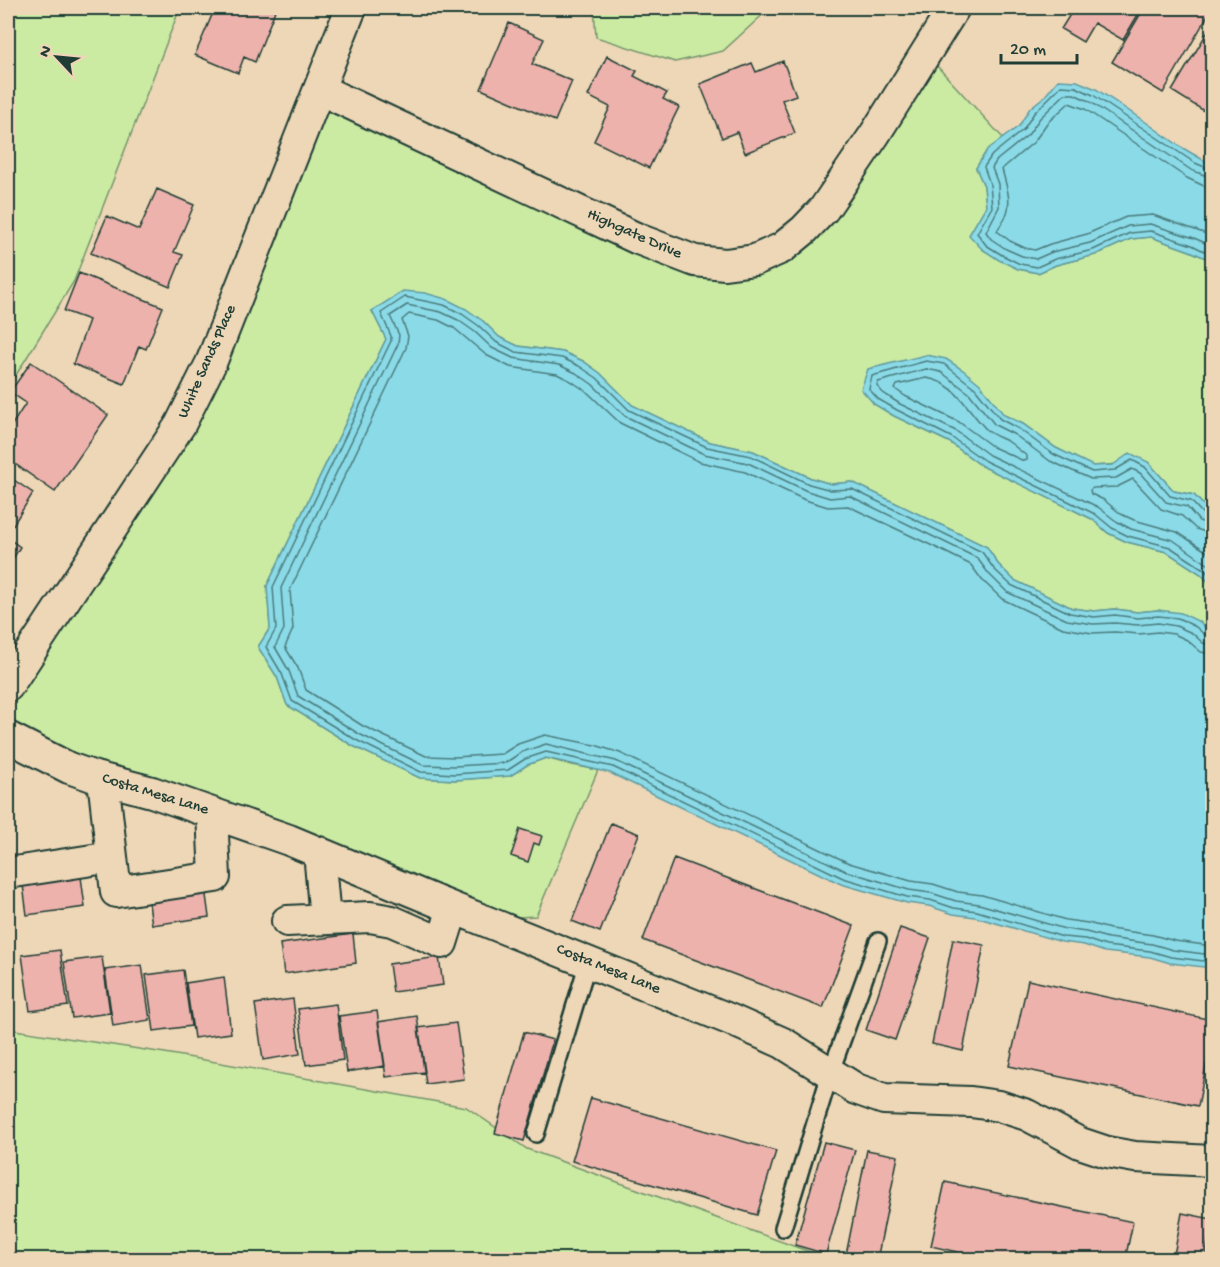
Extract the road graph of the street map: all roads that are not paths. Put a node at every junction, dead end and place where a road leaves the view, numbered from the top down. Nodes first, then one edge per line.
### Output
1 (351, 8) edge
2 (954, 8) edge
3 (319, 89) junction
4 (8, 686) edge
5 (8, 736) edge
6 (103, 779) junction
7 (212, 813) junction
8 (319, 852) junction
9 (112, 857) junction
10 (8, 873) edge
11 (453, 908) junction
12 (325, 919) junction
13 (287, 921) dead end
14 (879, 941) dead end
15 (588, 962) junction
16 (830, 1074) junction
17 (536, 1134) dead end
18 (1212, 1161) edge
19 (783, 1228) dead end

1 - 3 street, White Sands Place
2 - 3 street, Highgate Drive
3 - 4 street, White Sands Place
5 - 6 street, Costa Mesa Lane
6 - 7 street, Costa Mesa Lane
6 - 9 street
7 - 8 street, Costa Mesa Lane
7 - 9 street
8 - 11 street, Costa Mesa Lane
8 - 12 street
9 - 10 street
11 - 12 street
11 - 15 street, Costa Mesa Lane
12 - 13 street
14 - 16 lane
15 - 16 street, Costa Mesa Lane
15 - 17 lane
16 - 18 street, Costa Mesa Lane
16 - 19 lane

